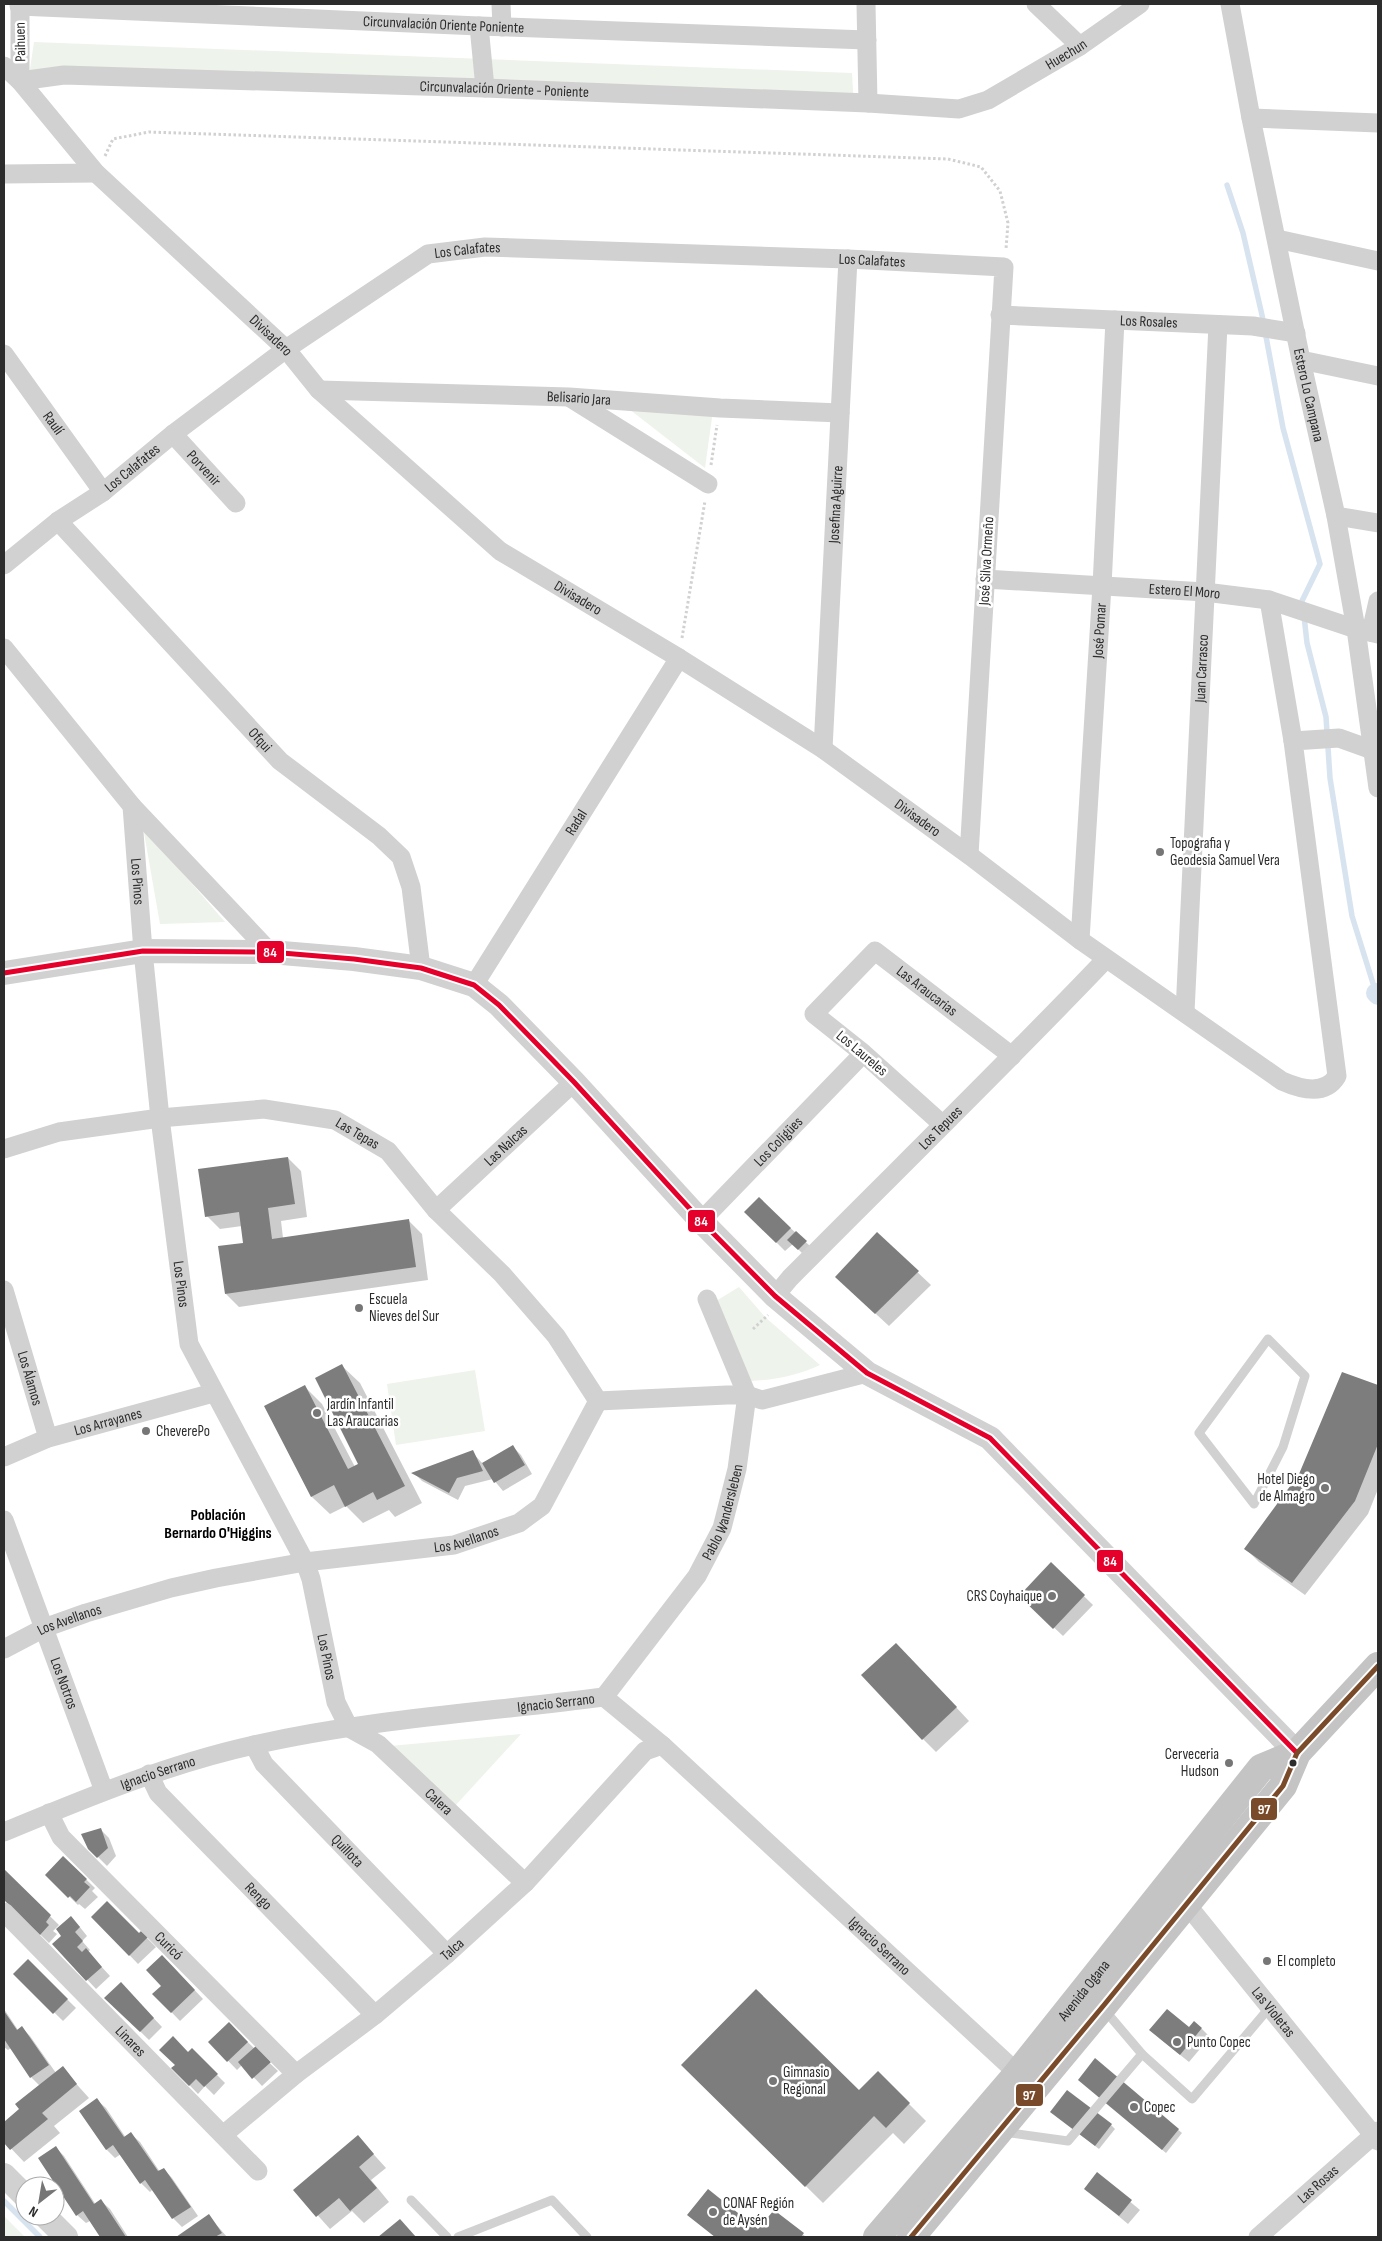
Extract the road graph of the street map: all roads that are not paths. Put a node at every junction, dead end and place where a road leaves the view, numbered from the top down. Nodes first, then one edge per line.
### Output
1 (501, 4) edge
2 (866, 4) edge
3 (1036, 4) edge
4 (1140, 4) edge
5 (1230, 4) edge
6 (20, 5) edge
7 (479, 26) junction
8 (502, 27) junction
9 (867, 40) junction
10 (1080, 46) junction
11 (4, 66) edge
12 (20, 81) junction
13 (484, 88) junction
14 (988, 100) joint
15 (868, 103) junction
16 (1250, 118) junction
17 (1378, 122) edge
18 (96, 173) junction
19 (4, 174) edge
20 (1277, 239) junction
21 (848, 259) junction
22 (1378, 261) edge
23 (1004, 267) joint
24 (1000, 315) junction
25 (1115, 320) junction
26 (1218, 325) junction
27 (1290, 331) junction
28 (286, 349) junction
29 (4, 354) edge
30 (1301, 360) junction
31 (1378, 376) edge
32 (319, 390) junction
33 (569, 397) junction
34 (840, 413) junction
35 (173, 434) junction
36 (708, 484) road end
37 (103, 492) junction
38 (236, 503) dead end
39 (1336, 516) junction
40 (58, 521) junction
41 (1378, 523) edge
42 (4, 565) edge
43 (985, 579) junction
44 (1102, 586) junction
45 (1204, 592) junction
46 (1378, 601) edge
47 (1277, 603) junction
48 (1368, 631) edge
49 (4, 648) edge
50 (679, 658) junction
51 (1293, 741) junction
52 (823, 749) junction
53 (1376, 751) edge
54 (1378, 788) edge
55 (132, 806) junction
56 (969, 855) junction
57 (1080, 940) junction
58 (143, 952) junction
59 (270, 952) junction
60 (1106, 959) junction
61 (422, 968) junction
62 (4, 973) edge
63 (846, 981) joint
64 (474, 985) junction
65 (1186, 1012) junction
66 (1012, 1056) junction
67 (856, 1060) dead end
68 (574, 1082) junction
69 (160, 1118) junction
70 (942, 1124) junction
71 (4, 1149) edge
72 (436, 1210) junction
73 (702, 1221) junction
74 (4, 1290) edge
75 (707, 1300) dead end
76 (772, 1305) junction
77 (867, 1373) junction
78 (213, 1393) junction
79 (747, 1395) junction
80 (598, 1401) junction
81 (48, 1438) junction
82 (4, 1457) edge
83 (1254, 1504) joint
84 (4, 1520) edge
85 (305, 1562) junction
86 (44, 1628) junction
87 (4, 1649) edge
88 (1378, 1666) edge
89 (604, 1697) junction
90 (348, 1728) junction
91 (254, 1745) junction
92 (662, 1745) junction
93 (1297, 1753) junction
94 (149, 1774) junction
95 (104, 1791) junction
96 (49, 1813) junction
97 (4, 1832) edge
98 (525, 1883) junction
99 (1178, 1894) junction
100 (4, 1912) edge
101 (447, 1954) junction
102 (1104, 2005) junction
103 (1270, 2007) junction
104 (375, 2015) junction
105 (1142, 2054) junction
106 (296, 2074) junction
107 (1026, 2081) junction
108 (1000, 2131) junction
109 (223, 2135) junction
110 (1377, 2135) edge
111 (258, 2171) dead end
112 (4, 2175) edge
113 (15, 2186) edge
114 (411, 2200) dead end
115 (55, 2226) edge
116 (66, 2237) edge
117 (446, 2237) edge
118 (458, 2237) edge
119 (586, 2237) edge
120 (877, 2237) edge
121 (910, 2237) edge
122 (1258, 2237) edge

1 - 8 street
2 - 9 street
3 - 10 street
4 - 10 street, Huechun
5 - 16 street, Estero Lo Campana
6 - 7 street, Circunvalación Oriente Poniente
6 - 12 street, Paihuen
7 - 8 street, Circunvalación Oriente Poniente
7 - 13 street
8 - 9 street, Circunvalación Oriente Poniente
9 - 15 street
10 - 14 street, Huechun
11 - 12 street
12 - 13 street, Circunvalación Oriente - Poniente
12 - 18 street
13 - 15 street, Circunvalación Oriente - Poniente
14 - 15 street, Circunvalación Oriente - Poniente
16 - 17 street
16 - 20 street, Estero Lo Campana
18 - 19 street
18 - 28 street, Divisadero
20 - 22 street
20 - 27 street, Estero Lo Campana
21 - 23 street, Los Calafates
21 - 28 street, Los Calafates
21 - 34 street, Josefina Aguirre
23 - 24 street, José Silva Ormeño
24 - 25 street, Los Rosales
24 - 43 street, José Silva Ormeño
25 - 26 street, Los Rosales
25 - 44 street, José Pomar
26 - 27 street, Los Rosales
26 - 45 street, Juan Carrasco
27 - 30 street, Estero Lo Campana
28 - 32 street, Divisadero
28 - 35 street, Los Calafates
29 - 37 street, Raulí
30 - 31 street
30 - 39 street, Estero Lo Campana
32 - 33 street, Belisario Jara
32 - 50 street, Divisadero
33 - 34 street, Belisario Jara
33 - 36 street
34 - 52 street, Josefina Aguirre
35 - 37 street, Los Calafates
35 - 38 street, Porvenir
37 - 40 street, Los Calafates
39 - 41 street
39 - 48 street, Estero Lo Campana
40 - 42 street, Los Calafates
40 - 61 street, Ofqui
43 - 44 street, Estero El Moro
43 - 56 street, José Silva Ormeño
44 - 45 street, Estero El Moro
44 - 57 street, José Pomar
45 - 47 street, Estero El Moro
45 - 65 street, Juan Carrasco
46 - 48 street
47 - 48 street, Estero El Moro
47 - 51 street
48 - 53 street, Estero Lo Campana
49 - 55 street
50 - 52 street, Divisadero
50 - 64 street, Radal
51 - 53 street
51 - 65 street, Divisadero
52 - 56 street, Divisadero
53 - 54 street, Estero Lo Campana
55 - 58 street, Los Pinos
55 - 59 street
56 - 57 street, Divisadero
57 - 60 street, Divisadero
58 - 59 street
58 - 62 street
58 - 69 street, Los Pinos
59 - 61 street
60 - 65 street, Divisadero
60 - 66 street, Los Tepues
61 - 64 street
63 - 66 street, Las Araucarias
63 - 70 street, Los Laureles
64 - 68 street
66 - 70 street, Los Tepues
67 - 73 street, Los Coligües
68 - 72 street, Las Nalcas
68 - 73 street
69 - 71 street, Las Tepas
69 - 72 street, Las Tepas
69 - 78 street, Los Pinos
70 - 76 street, Los Tepues
72 - 80 street, Las Tepas
73 - 76 street
74 - 81 street, Los Álamos
75 - 79 street, Pablo Wandersleben
76 - 77 street
77 - 79 street
77 - 93 street
78 - 81 street, Los Arrayanes
78 - 85 street, Los Pinos
79 - 80 street
79 - 89 street, Pablo Wandersleben
80 - 85 street, Los Avellanos
81 - 82 street, Los Arrayanes
83 - 83 lane
84 - 86 street, Los Notros
85 - 86 street, Los Avellanos
85 - 90 street, Los Pinos
86 - 87 street, Los Avellanos
86 - 95 street, Los Notros
88 - 93 main road, Avenida Ogana
89 - 90 street, Ignacio Serrano
89 - 92 street, Ignacio Serrano
90 - 91 street, Ignacio Serrano
90 - 98 street, Calera
91 - 94 street, Ignacio Serrano
91 - 101 street, Quillota
92 - 98 street, Talca
92 - 107 street, Ignacio Serrano
93 - 99 main road, Avenida Ogana
94 - 95 street, Ignacio Serrano
94 - 104 street, Rengo
95 - 96 street, Ignacio Serrano
96 - 97 street, Ignacio Serrano
96 - 106 street, Curicó
98 - 101 street, Talca
99 - 102 main road, Avenida Ogana
99 - 103 street, Las Violetas
99 - 107 main road, Avenida Ogana
100 - 109 street, Linares
101 - 104 street, Talca
102 - 105 lane
102 - 107 main road, Avenida Ogana
103 - 105 lane
103 - 110 street, Las Violetas
104 - 106 street, Talca
105 - 108 lane
106 - 109 street, Talca
107 - 108 main road, Avenida Ogana
107 - 120 main road, Avenida Ogana
108 - 121 main road, Avenida Ogana
109 - 111 street, Linares
110 - 122 street, Las Rosas
112 - 113 street
114 - 117 lane
115 - 116 street
118 - 119 lane

